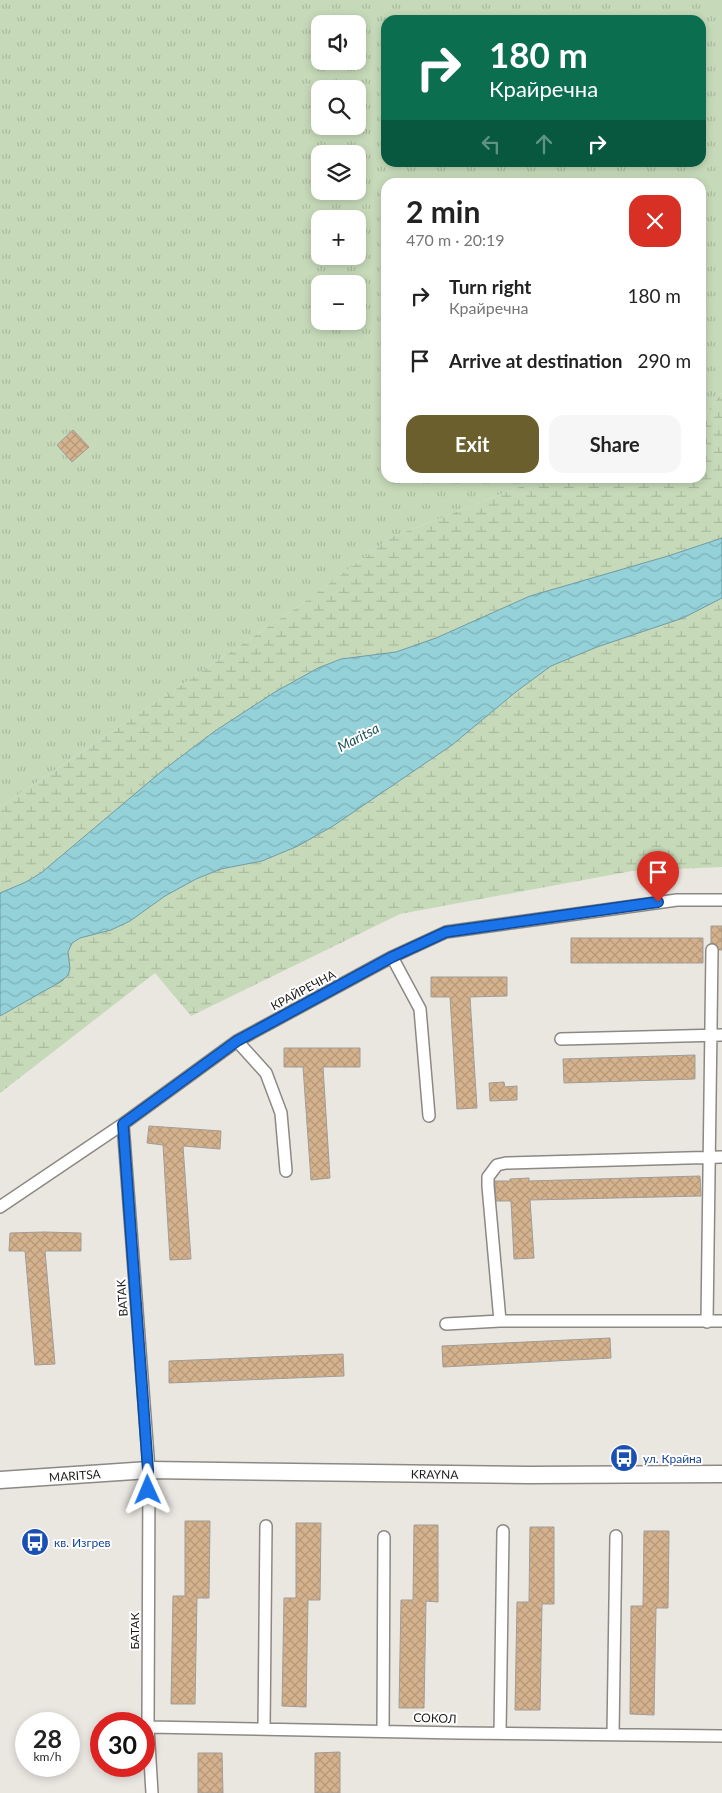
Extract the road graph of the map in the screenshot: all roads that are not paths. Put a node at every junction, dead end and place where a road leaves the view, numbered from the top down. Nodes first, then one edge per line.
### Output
1 (722, 900) edge
2 (712, 950) dead end
3 (392, 957) junction
4 (722, 1035) edge
5 (710, 1036) junction
6 (561, 1039) dead end
7 (237, 1041) junction
8 (429, 1116) dead end
9 (123, 1124) junction
10 (709, 1157) junction
11 (722, 1157) edge
12 (286, 1171) dead end
13 (0, 1208) edge
14 (500, 1321) junction
15 (707, 1322) junction
16 (722, 1322) edge
17 (446, 1324) dead end
18 (148, 1470) junction
19 (722, 1474) edge
20 (0, 1480) edge
21 (266, 1526) dead end
22 (503, 1531) dead end
23 (384, 1536) dead end
24 (616, 1536) dead end
25 (148, 1712) edge
26 (155, 1727) edge
27 (264, 1729) junction
28 (383, 1731) junction
29 (500, 1732) junction
30 (613, 1734) junction
31 (722, 1736) edge
32 (151, 1777) edge
33 (152, 1793) edge

1 - 3 street, КРАЙРЕЧНА
2 - 5 street
3 - 7 street, КРАЙРЕЧНА
3 - 8 street
4 - 5 street
5 - 6 street
5 - 10 street
7 - 9 street, КРАЙРЕЧНА
7 - 12 street
9 - 13 street, КРАЙРЕЧНА
9 - 18 street, BATAK
10 - 11 street
10 - 14 street
10 - 15 street
14 - 15 street
14 - 17 street
15 - 16 street
18 - 19 street, KRAYNA
18 - 20 street, MARITSA
18 - 25 street, БАТАК
21 - 27 street
22 - 29 street
23 - 28 street
24 - 30 street
26 - 27 street, СОКОЛ
27 - 28 street, СОКОЛ
28 - 29 street, СОКОЛ
29 - 30 street, СОКОЛ
30 - 31 street, СОКОЛ
32 - 33 street, БАТАК

